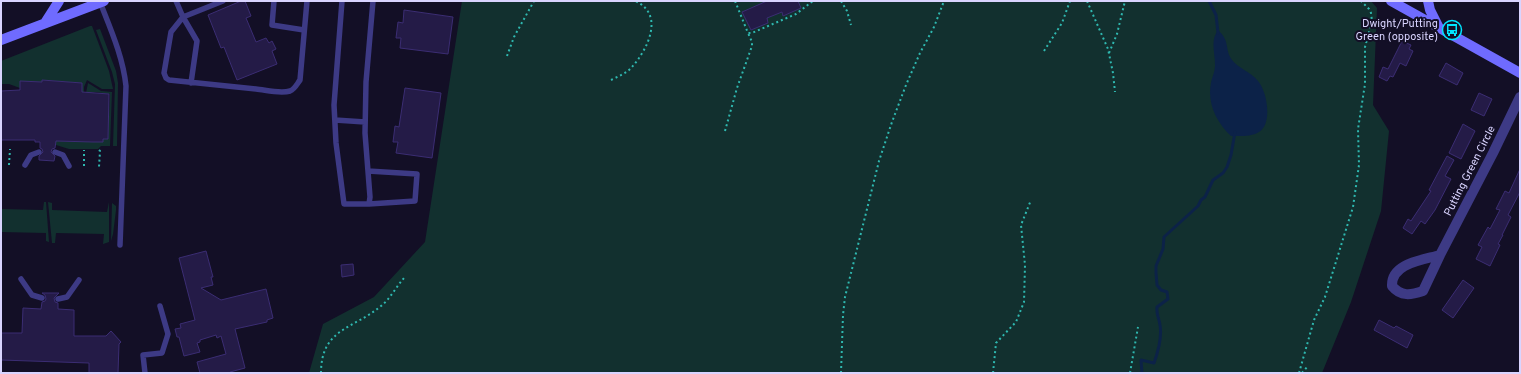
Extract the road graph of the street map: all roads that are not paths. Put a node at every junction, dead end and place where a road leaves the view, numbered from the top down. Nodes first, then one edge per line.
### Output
1 (59, 1) edge
2 (101, 1) edge
3 (176, 1) edge
4 (223, 1) edge
5 (274, 1) edge
6 (307, 1) edge
7 (342, 1) edge
8 (373, 1) edge
9 (1391, 1) edge
10 (1428, 1) edge
11 (183, 17) junction
12 (45, 23) junction
13 (1440, 29) junction
14 (304, 30) junction
15 (1, 40) edge
16 (1520, 73) edge
17 (191, 83) junction
18 (1520, 97) edge
19 (335, 120) junction
20 (365, 122) junction
21 (39, 152) dead end
22 (55, 152) dead end
23 (25, 165) dead end
24 (69, 166) dead end
25 (368, 171) junction
26 (369, 204) junction
27 (120, 245) dead end
28 (1440, 255) junction
29 (22, 279) dead end
30 (79, 280) dead end
31 (42, 298) dead end
32 (58, 299) dead end
33 (160, 306) dead end
34 (145, 373) edge

1 - 12 main road
2 - 12 main road
2 - 27 lane
3 - 11 lane
4 - 11 lane
5 - 14 lane
6 - 14 lane
7 - 19 lane
8 - 20 lane
9 - 13 main road
10 - 13 main road
11 - 17 lane
11 - 17 lane
12 - 15 main road
13 - 16 main road
14 - 17 lane
18 - 28 street, Putting Green Circle
19 - 20 lane
19 - 26 lane
20 - 25 lane
21 - 23 lane
22 - 24 lane
25 - 26 lane
25 - 26 lane
28 - 28 street, Putting Green Circle
29 - 31 lane
30 - 32 lane
33 - 34 lane

